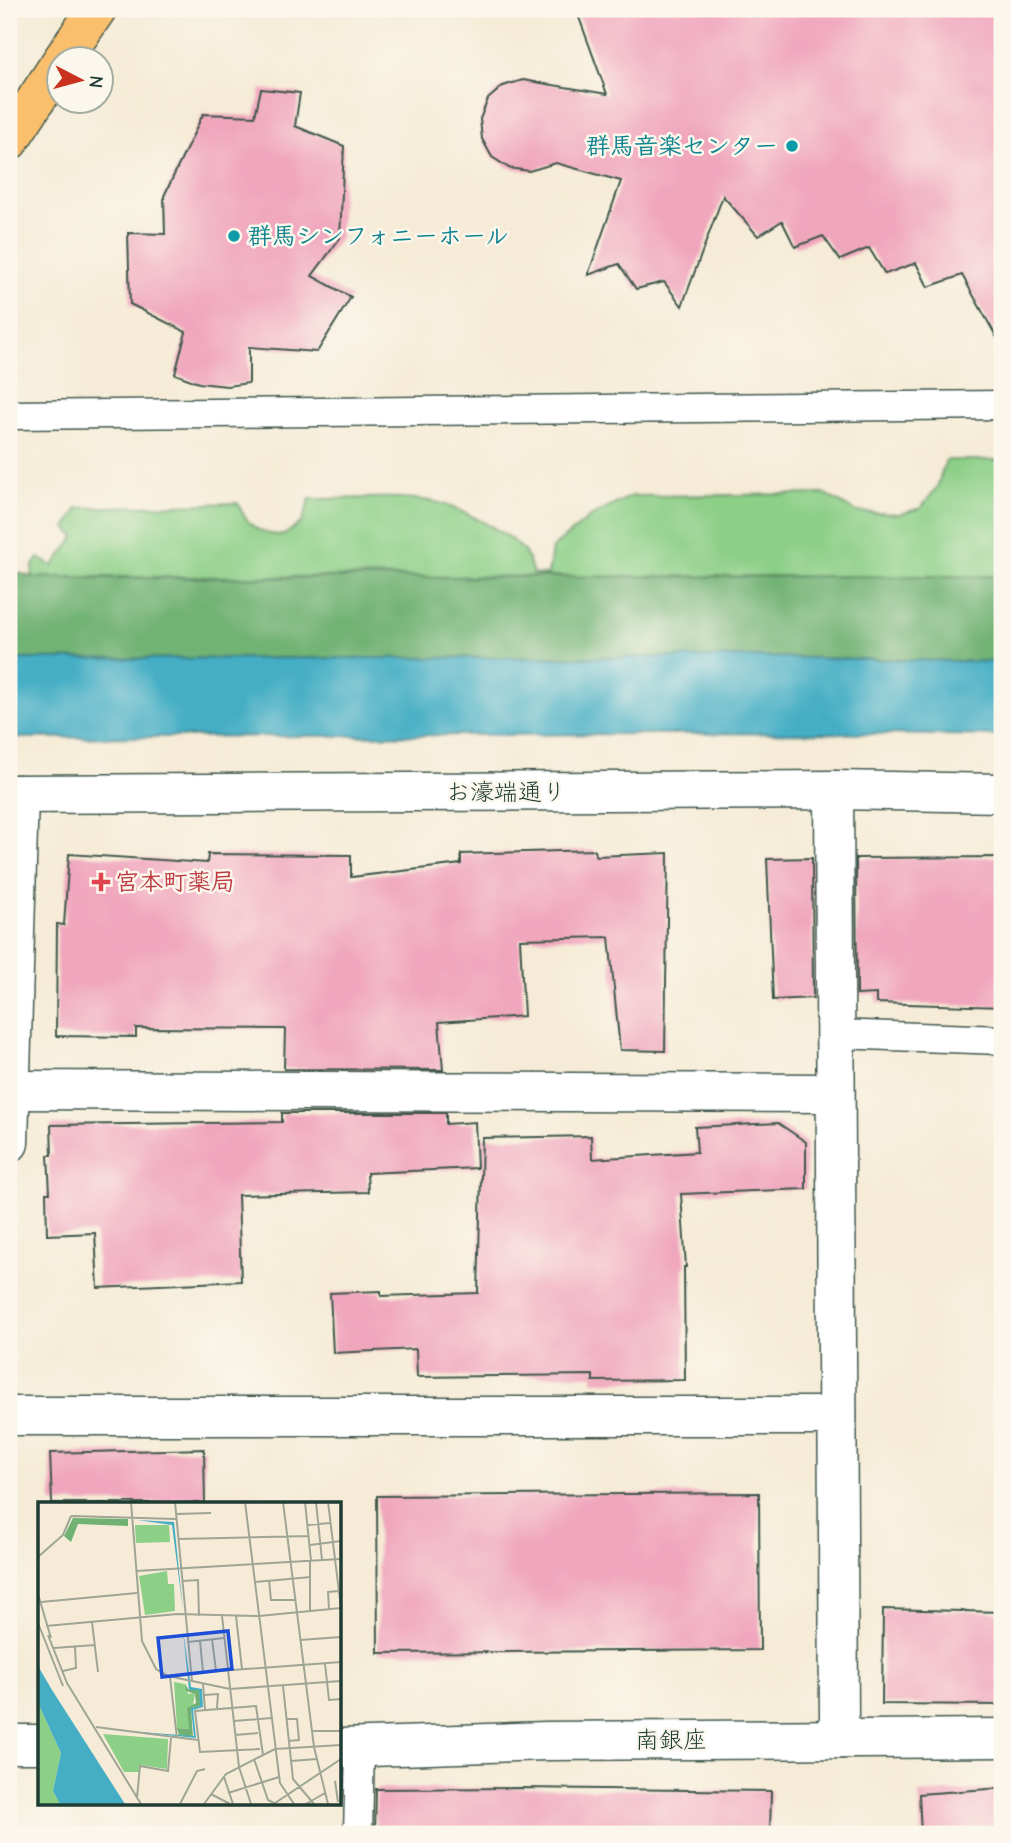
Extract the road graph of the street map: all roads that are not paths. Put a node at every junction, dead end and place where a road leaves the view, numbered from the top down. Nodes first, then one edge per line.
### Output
1 (97, 9) edge
2 (71, 46) edge
3 (46, 84) edge
4 (9, 141) edge
5 (1002, 405) edge
6 (11, 415) dead end
7 (834, 790) junction
8 (1002, 793) edge
9 (14, 794) edge
10 (835, 1034) junction
11 (1002, 1040) edge
12 (10, 1090) edge
13 (835, 1093) junction
14 (9, 1143) edge
15 (9, 1416) edge
16 (838, 1416) junction
17 (1002, 1738) edge
18 (842, 1739) junction
19 (9, 1744) edge
20 (38, 1744) edge
21 (350, 1748) edge
22 (358, 1834) edge

1 - 2 main road
3 - 4 main road
5 - 6 lane
7 - 8 street, お濠端通り
7 - 9 street, お濠端通り
7 - 10 street
9 - 12 street
10 - 11 lane
10 - 13 street
12 - 13 street
12 - 14 street
13 - 16 street
15 - 16 street
16 - 18 street
17 - 18 street, 南銀座
18 - 21 street, 南銀座
19 - 20 street
21 - 22 lane

